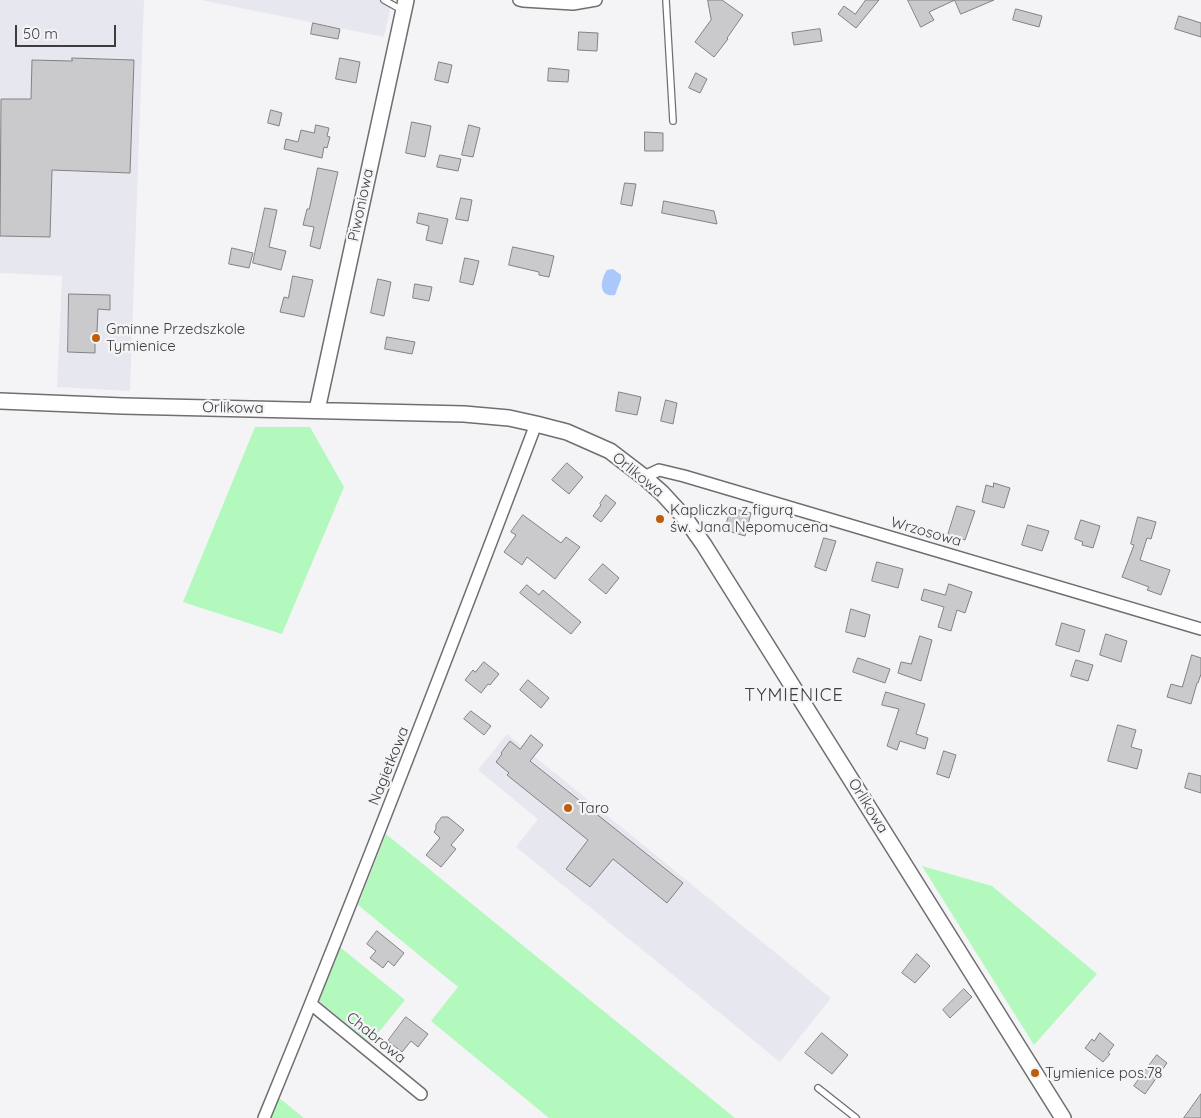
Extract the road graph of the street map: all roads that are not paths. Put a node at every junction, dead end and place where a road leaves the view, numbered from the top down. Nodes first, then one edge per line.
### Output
1 (384, 0) edge
2 (518, 0) edge
3 (596, 0) edge
4 (666, 0) edge
5 (405, 6) edge
6 (673, 121) dead end
7 (0, 401) edge
8 (317, 410) junction
9 (536, 424) junction
10 (644, 476) junction
11 (1201, 629) edge
12 (311, 1004) junction
13 (818, 1088) dead end
14 (421, 1094) dead end
15 (1062, 1117) edge
16 (264, 1118) edge
17 (856, 1118) edge

1 - 5 lane
2 - 3 street
4 - 6 lane
5 - 8 street, Piwoniowa
7 - 8 street, Orlikowa
8 - 9 street, Orlikowa
9 - 10 street, Orlikowa
9 - 12 street, Nagietkowa
10 - 11 street, Wrzosowa
10 - 15 street, Orlikowa
12 - 14 street, Chabrowa
12 - 16 street, Nagietkowa
13 - 17 lane

